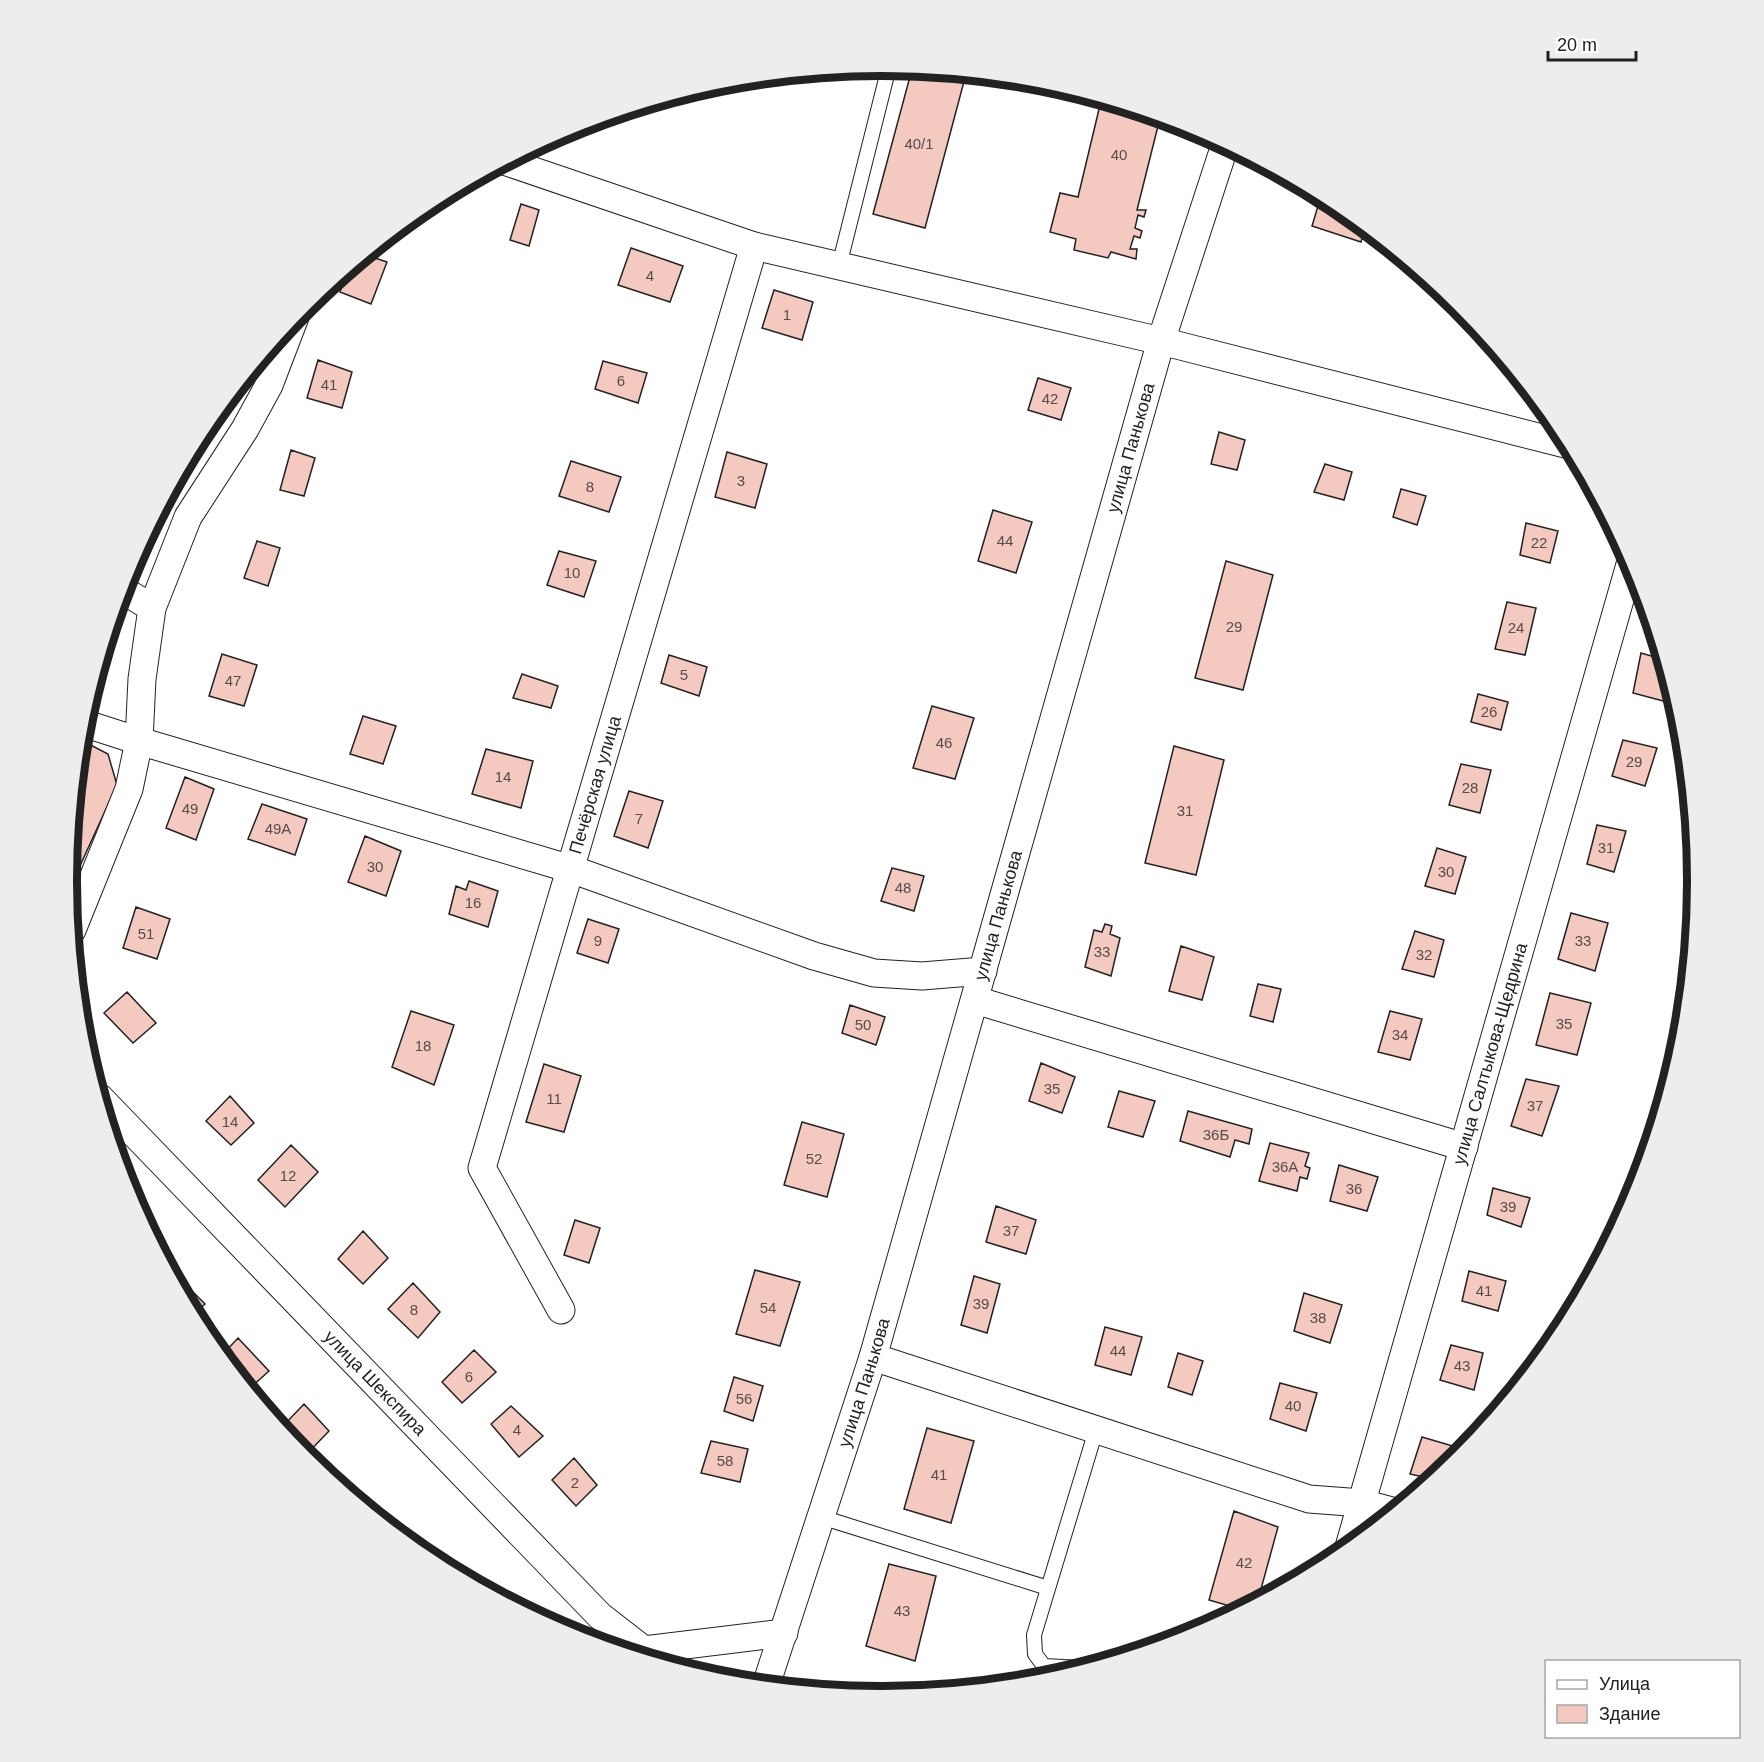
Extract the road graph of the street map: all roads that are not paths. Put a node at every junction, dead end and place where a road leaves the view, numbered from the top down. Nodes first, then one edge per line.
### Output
1 (887, 76) edge
2 (1223, 153) edge
3 (515, 165) edge
4 (754, 246) junction
5 (839, 266) junction
6 (1161, 342) junction
7 (283, 344) edge
8 (1556, 442) edge
9 (1626, 577) edge
10 (131, 595) edge
11 (152, 608) junction
12 (93, 726) edge
13 (140, 741) junction
14 (571, 869) junction
15 (78, 915) edge
16 (983, 971) junction
17 (975, 1000) junction
18 (111, 1109) edge
19 (1464, 1147) junction
20 (561, 1310) dead end
21 (873, 1357) junction
22 (1096, 1430) junction
23 (1362, 1503) junction
24 (1384, 1509) edge
25 (822, 1517) junction
26 (1353, 1532) edge
27 (1048, 1588) junction
28 (784, 1633) junction
29 (637, 1647) edge
30 (658, 1653) edge
31 (1054, 1667) edge
32 (768, 1677) edge

1 - 5 lane
2 - 6 street, улица Панькова
3 - 4 street
4 - 5 street
4 - 14 street, Печёрская улица
5 - 6 street
6 - 8 street
6 - 16 street, улица Панькова
7 - 11 street
9 - 19 street, улица Салтыкова-Щедрина
10 - 11 street
11 - 13 street
12 - 13 street
13 - 14 street
13 - 15 street
14 - 16 street
14 - 20 street, Печёрская улица
16 - 17 street, улица Панькова
17 - 19 street
17 - 21 street, улица Панькова
18 - 29 street, улица Шекспира
19 - 23 street, улица Салтыкова-Щедрина
21 - 22 street
21 - 25 street, улица Панькова
22 - 23 street
22 - 27 lane
23 - 24 street
23 - 26 street, улица Салтыкова-Щедрина
25 - 27 lane
25 - 28 street, улица Панькова
27 - 31 lane
28 - 30 street
28 - 32 street, улица Панькова

